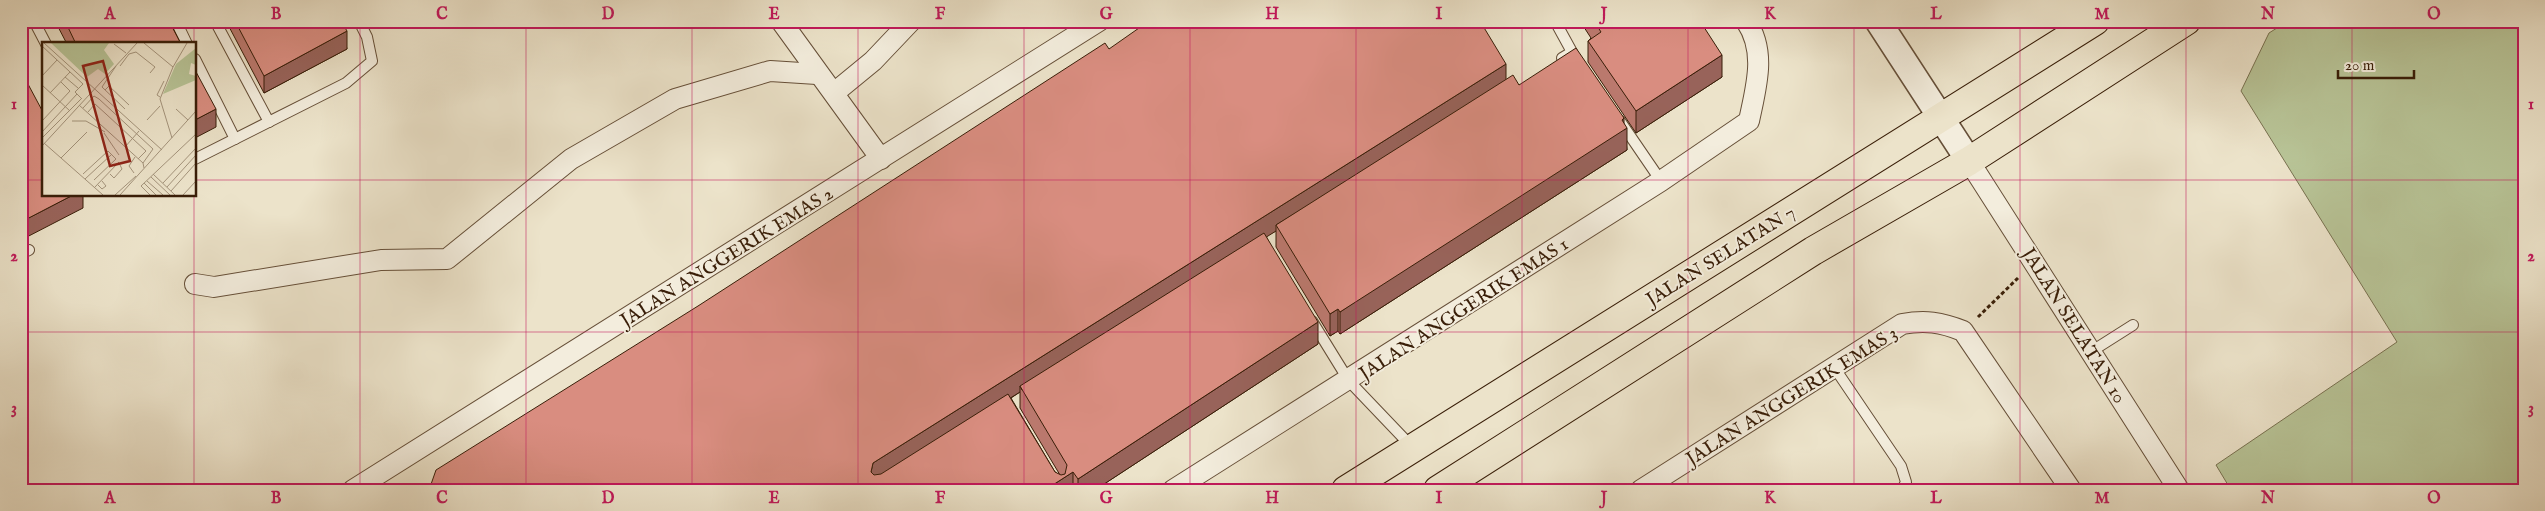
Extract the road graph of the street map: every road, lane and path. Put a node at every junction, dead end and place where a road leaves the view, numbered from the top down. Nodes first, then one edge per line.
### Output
1 (34, 21) edge
2 (176, 21) edge
3 (215, 21) edge
4 (359, 21) edge
5 (781, 21) edge
6 (911, 21) edge
7 (1099, 21) edge
8 (1555, 21) edge
9 (1746, 21) edge
10 (1878, 21) edge
11 (2095, 21) edge
12 (2186, 21) edge
13 (45, 42) edge
14 (186, 42) edge
15 (196, 61) edge
16 (1555, 63) edge
17 (817, 74) junction
18 (834, 93) junction
19 (1611, 109) edge
20 (1941, 117) junction
21 (269, 122) junction
22 (235, 139) junction
23 (196, 158) edge
24 (881, 159) junction
25 (1969, 160) junction
26 (1661, 182) junction
27 (2035, 262) junction
28 (195, 284) dead end
29 (1308, 313) edge
30 (2133, 324) dead end
31 (1963, 331) junction
32 (2092, 351) junction
33 (1834, 368) junction
34 (1349, 381) junction
35 (1412, 446) junction
36 (357, 489) edge
37 (1173, 490) edge
38 (1346, 490) edge
39 (1438, 490) edge
40 (1641, 490) edge
41 (1902, 490) edge
42 (2071, 490) edge
43 (2179, 490) edge

1 - 13 lane
2 - 14 lane
3 - 21 lane
4 - 21 lane
5 - 17 street
6 - 18 street
7 - 24 street, JALAN ANGGERIK EMAS 2
8 - 16 lane
9 - 26 street, JALAN ANGGERIK EMAS 1
10 - 20 street
11 - 20 main road, JALAN SELATAN 7
12 - 25 main road
15 - 22 lane
17 - 18 street
17 - 28 street
18 - 24 street
19 - 26 lane
20 - 25 street
20 - 35 main road, JALAN SELATAN 7
21 - 22 lane
22 - 23 lane
24 - 36 street, JALAN ANGGERIK EMAS 2
25 - 27 street, JALAN SELATAN 10
25 - 39 main road
26 - 34 street, JALAN ANGGERIK EMAS 1
27 - 31 path
27 - 32 street, JALAN SELATAN 10
29 - 34 lane
30 - 32 lane
31 - 33 street, JALAN ANGGERIK EMAS 3
31 - 42 street
32 - 43 street, JALAN SELATAN 10
33 - 40 street, JALAN ANGGERIK EMAS 3
33 - 41 lane
34 - 35 lane
34 - 37 street, JALAN ANGGERIK EMAS 1
35 - 38 main road, JALAN SELATAN 7

